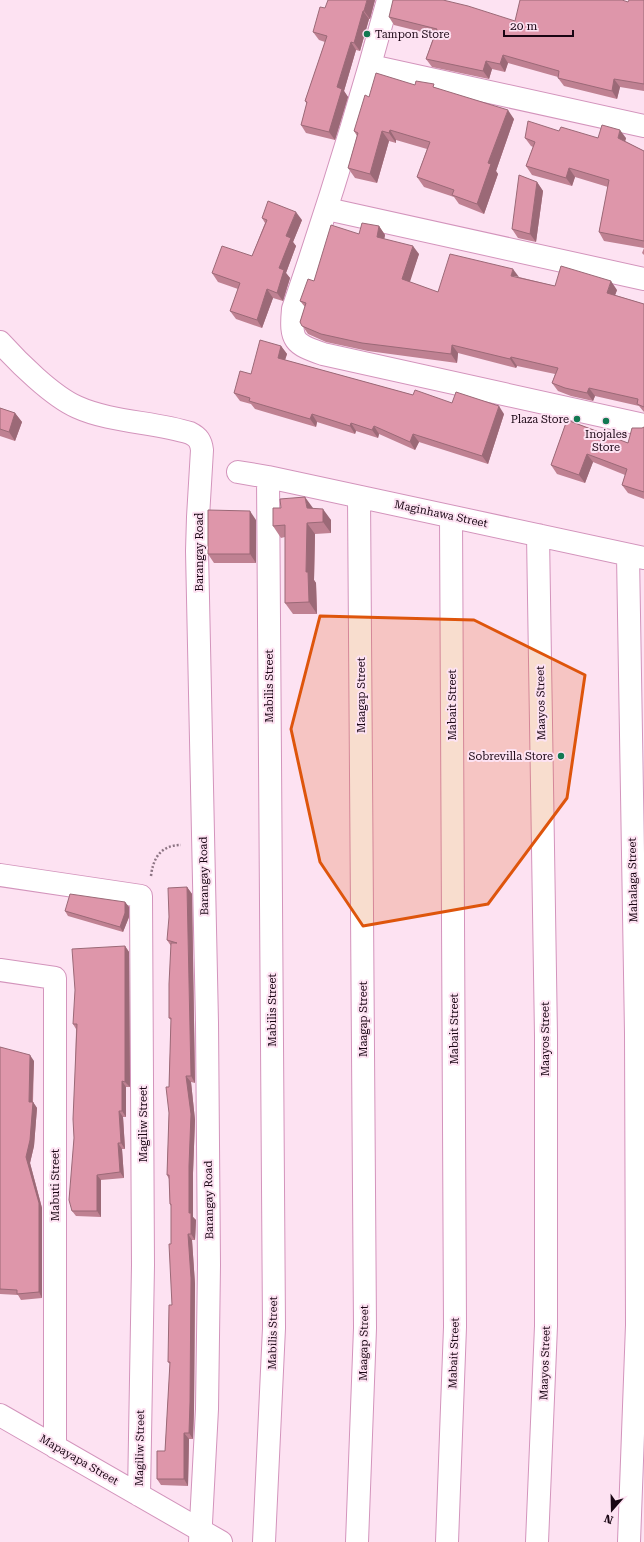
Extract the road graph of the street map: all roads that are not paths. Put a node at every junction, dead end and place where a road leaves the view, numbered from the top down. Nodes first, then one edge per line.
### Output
1 (388, 0) edge
2 (370, 66) junction
3 (644, 126) edge
4 (328, 209) junction
5 (644, 280) edge
6 (1, 345) edge
7 (644, 425) edge
8 (238, 472) dead end
9 (268, 477) junction
10 (360, 497) junction
11 (451, 517) junction
12 (538, 535) junction
13 (636, 556) edge
14 (0, 875) edge
15 (0, 970) edge
16 (0, 1415) edge
17 (55, 1447) junction
18 (139, 1495) junction
19 (200, 1536) edge
20 (221, 1542) edge
21 (264, 1542) edge
22 (357, 1542) edge
23 (447, 1542) edge
24 (537, 1542) edge
25 (629, 1542) edge

1 - 2 street
2 - 3 street
2 - 4 street
4 - 5 street
4 - 7 street
6 - 19 street, Barangay Road
8 - 9 street, Maginhawa Street
9 - 10 street, Maginhawa Street
9 - 21 street, Mabilis Street
10 - 11 street, Maginhawa Street
10 - 22 street, Maagap Street
11 - 12 street, Maginhawa Street
11 - 23 street, Mabait Street
12 - 13 street, Maginhawa Street
12 - 24 street, Maayos Street
13 - 25 street, Mahalaga Street
14 - 18 street, Magiliw Street
15 - 17 street, Mabuti Street
16 - 17 street, Mapayapa Street
17 - 18 street, Mapayapa Street
18 - 19 street, Mapayapa Street
19 - 20 street, Mapayapa Street

